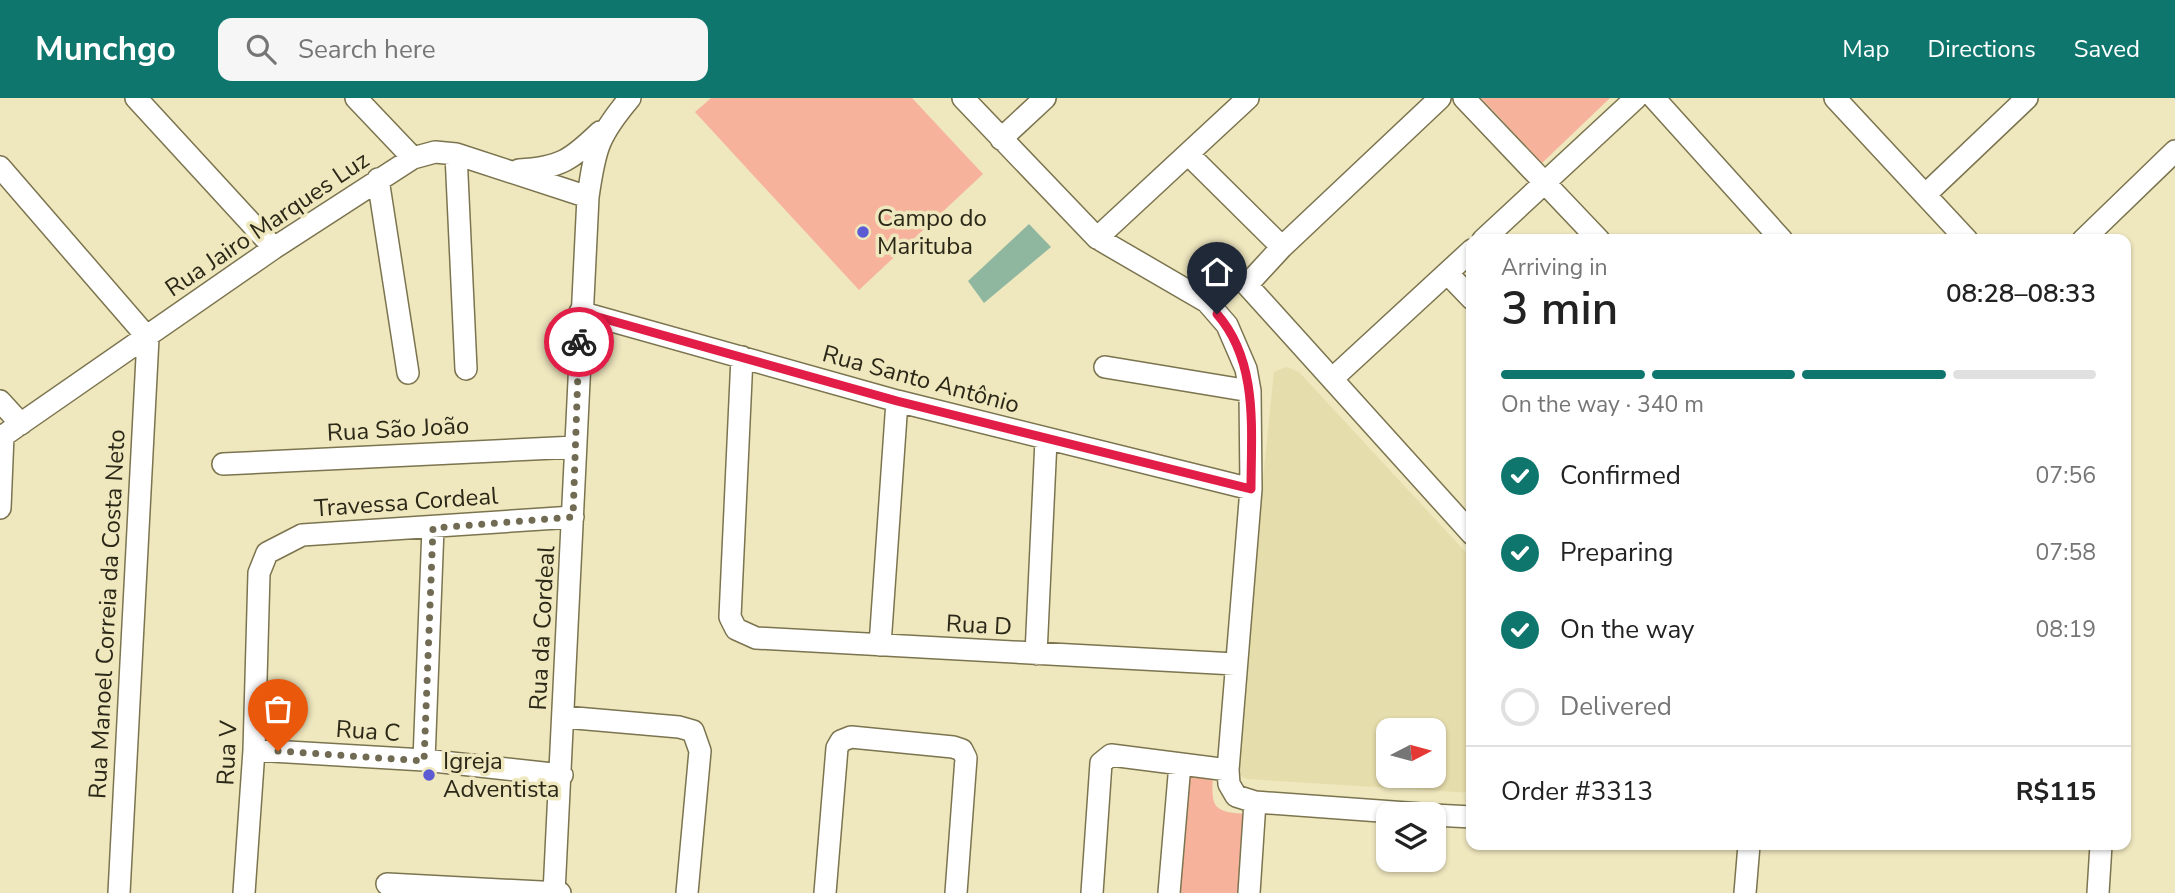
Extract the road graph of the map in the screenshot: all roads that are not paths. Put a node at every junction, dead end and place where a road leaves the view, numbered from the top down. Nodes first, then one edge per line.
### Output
1 (136, 98) edge
2 (356, 98) edge
3 (630, 98) edge
4 (963, 98) edge
5 (1248, 98) edge
6 (1440, 98) edge
7 (1464, 98) edge
8 (1636, 98) edge
9 (1654, 98) edge
10 (1835, 98) edge
11 (2027, 98) edge
12 (1040, 99) edge
13 (604, 128) junction
14 (1001, 139) junction
15 (2175, 151) edge
16 (456, 154) junction
17 (1188, 154) junction
18 (413, 158) junction
19 (0, 167) edge
20 (507, 170) junction
21 (378, 179) junction
22 (1545, 181) junction
23 (1925, 195) junction
24 (588, 197) junction
25 (1489, 234) edge
26 (1594, 234) edge
27 (1777, 234) edge
28 (1961, 234) edge
29 (2088, 234) edge
30 (1097, 238) junction
31 (1282, 247) junction
32 (274, 248) junction
33 (1466, 256) edge
34 (1447, 273) junction
35 (1466, 293) edge
36 (580, 312) junction
37 (148, 338) junction
38 (742, 357) junction
39 (1105, 367) dead end
40 (466, 369) dead end
41 (408, 373) dead end
42 (1332, 379) junction
43 (1250, 391) junction
44 (0, 401) edge
45 (897, 401) junction
46 (8, 432) edge
47 (1046, 440) junction
48 (575, 447) junction
49 (223, 464) dead end
50 (1251, 489) junction
51 (0, 508) edge
52 (573, 517) junction
53 (1466, 527) edge
54 (433, 528) junction
55 (259, 573) joint
56 (880, 645) junction
57 (1036, 654) junction
58 (1234, 664) junction
59 (564, 717) junction
60 (254, 750) junction
61 (424, 761) junction
62 (1180, 764) junction
63 (1228, 770) junction
64 (562, 775) junction
65 (1255, 802) junction
66 (1376, 811) edge
67 (1446, 816) edge
68 (1466, 817) edge
69 (1749, 850) edge
70 (2101, 850) edge
71 (387, 884) dead end
72 (553, 892) edge
73 (119, 893) edge
74 (244, 893) edge
75 (687, 893) edge
76 (825, 893) edge
77 (956, 893) edge
78 (1092, 893) edge
79 (1169, 893) edge
80 (1249, 893) edge
81 (1745, 893) edge
82 (2098, 893) edge

1 - 32 street
2 - 18 street
3 - 13 street
4 - 14 street
5 - 17 street
6 - 31 street
7 - 22 street
8 - 22 street
9 - 27 street
10 - 23 street
11 - 23 street
12 - 14 street
13 - 20 street
13 - 24 street, Rua da Cordeal
14 - 30 street
15 - 29 street
16 - 18 street, Rua Jairo Marques Luz
16 - 20 street, Rua Jairo Marques Luz
16 - 40 street
17 - 30 street
17 - 31 street
18 - 21 street, Rua Jairo Marques Luz
19 - 37 street
20 - 24 street, Rua Jairo Marques Luz
21 - 32 street, Rua Jairo Marques Luz
21 - 41 street
22 - 25 street
22 - 26 street
23 - 28 street
24 - 36 street, Rua da Cordeal
30 - 43 street
31 - 42 street
32 - 37 street, Rua Jairo Marques Luz
33 - 34 street
34 - 35 street
34 - 42 street
36 - 38 street, Rua Santo Antônio
36 - 48 street, Rua da Cordeal
37 - 46 street, Rua Jairo Marques Luz
37 - 73 street, Rua Manoel Correia da Costa Neto
38 - 45 street, Rua Santo Antônio
38 - 56 street, Rua D
39 - 43 street
42 - 53 street
43 - 50 street
44 - 46 street
45 - 47 street, Rua Santo Antônio
45 - 56 street
46 - 51 street
47 - 50 street, Rua Santo Antônio
47 - 57 street
48 - 49 street, Rua São João
48 - 52 street, Rua da Cordeal
50 - 58 street
52 - 54 street, Travessa Cordeal
52 - 59 street, Rua da Cordeal
54 - 55 street, Travessa Cordeal
54 - 61 street
55 - 60 street, Rua V
56 - 57 street, Rua D
57 - 58 street, Rua D
58 - 63 street
59 - 64 street, Rua da Cordeal
59 - 75 street
60 - 61 street, Rua C
60 - 74 street, Rua V
61 - 64 street, Rua C
62 - 63 street
62 - 78 street
62 - 79 street
63 - 65 street
64 - 72 street, Rua da Cordeal
65 - 66 street
65 - 80 street
67 - 68 street
69 - 81 street
70 - 82 street
71 - 72 street
76 - 77 street

